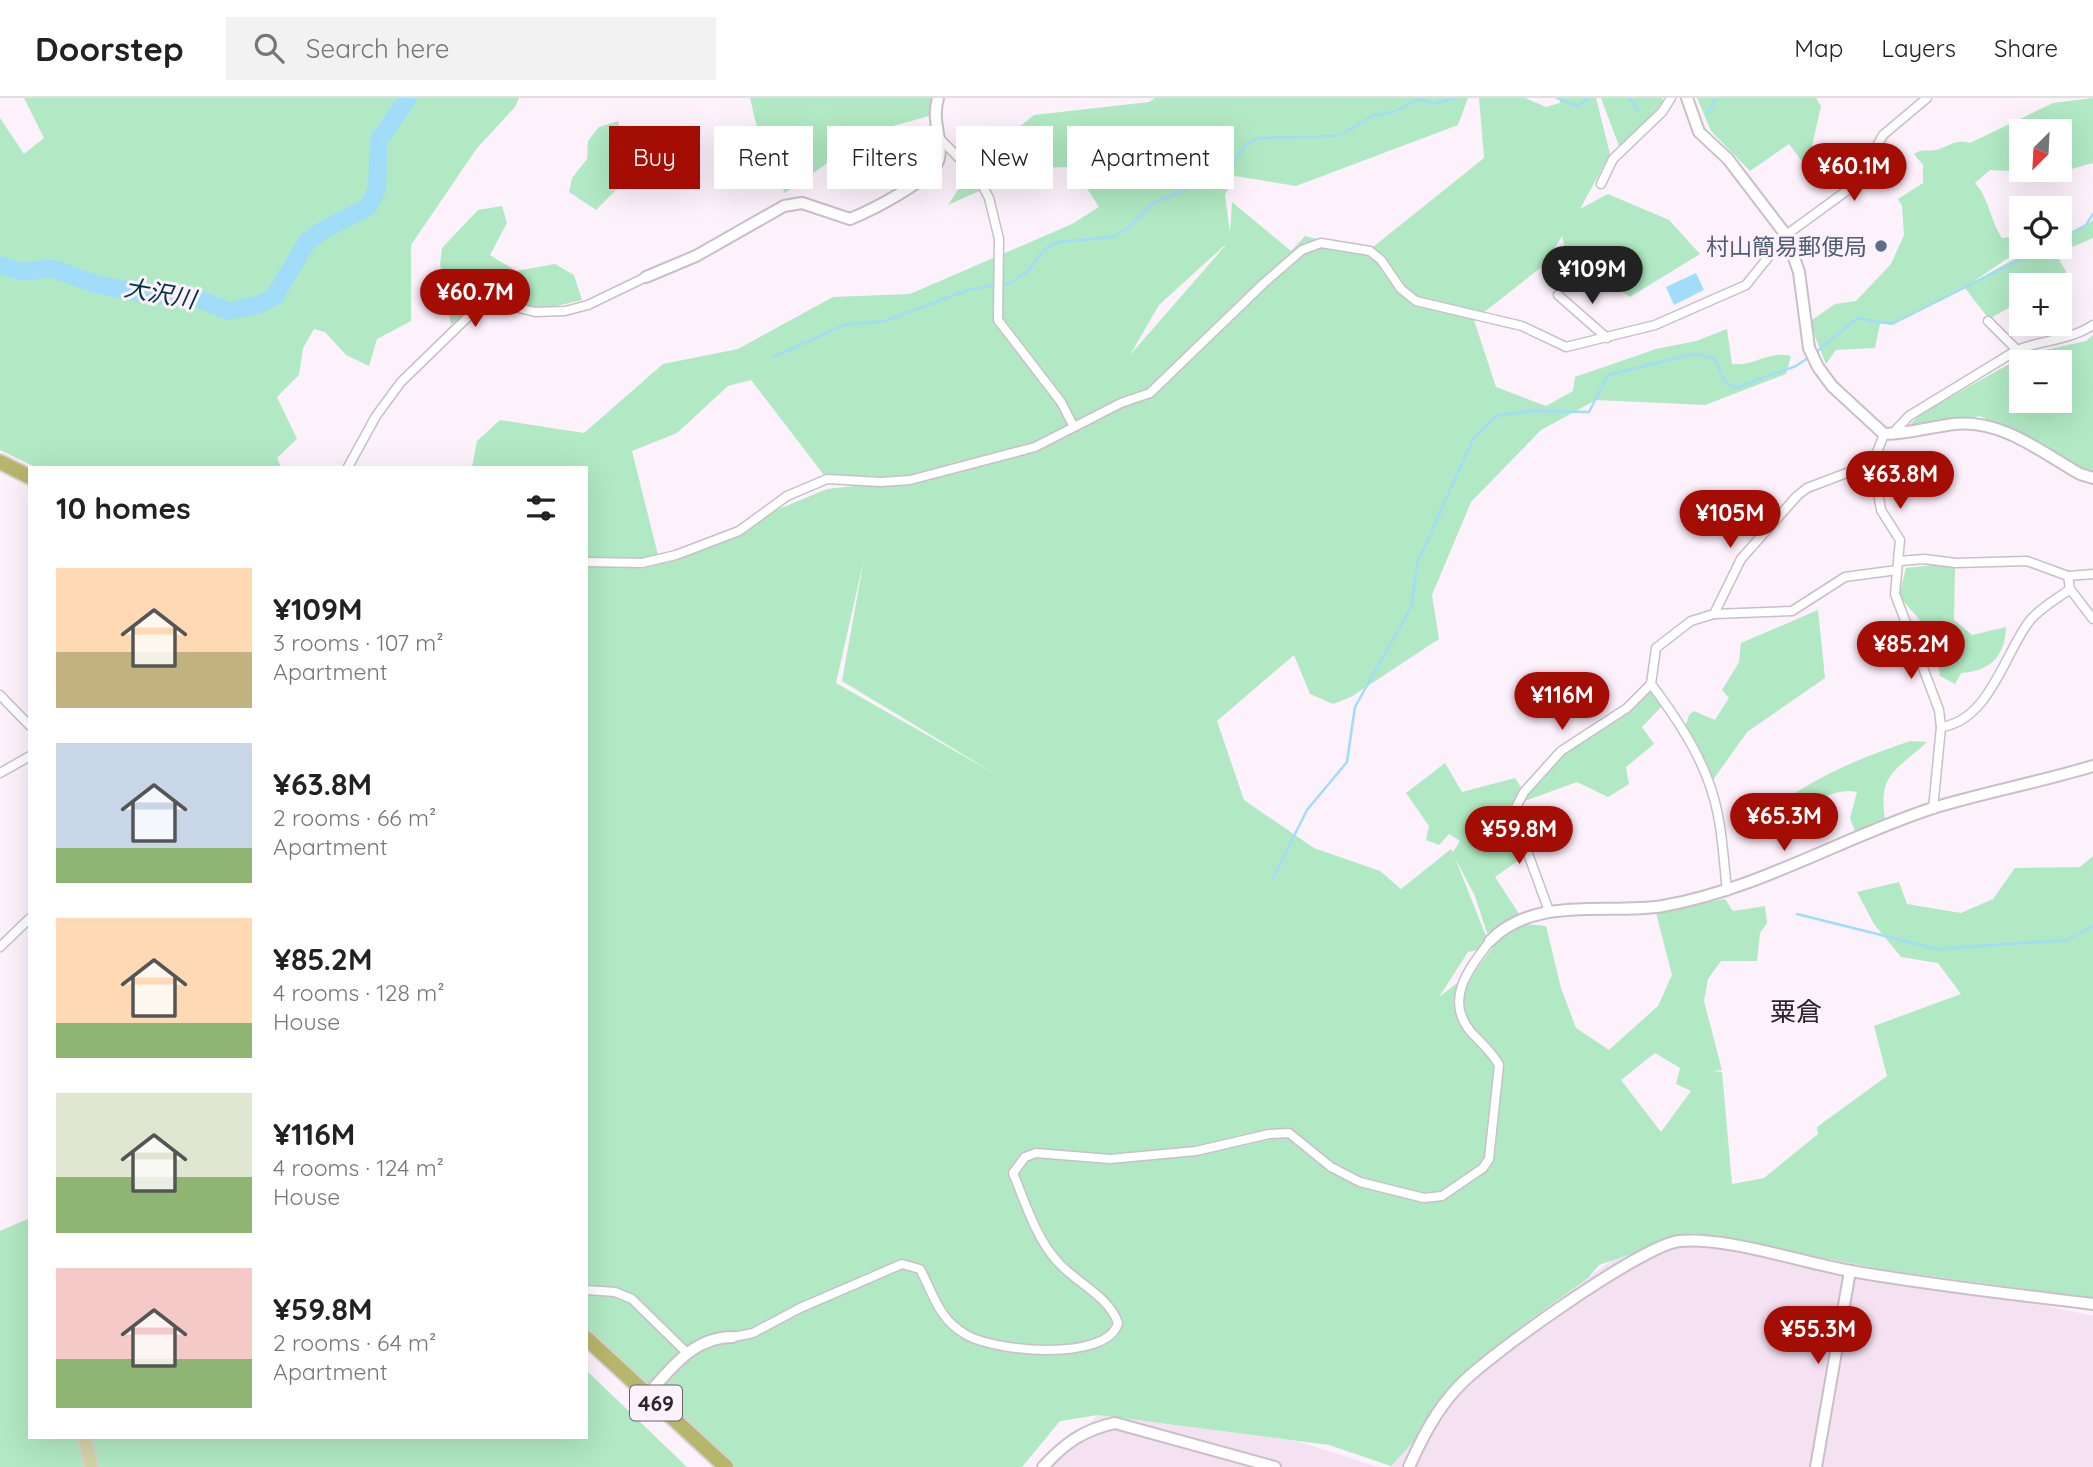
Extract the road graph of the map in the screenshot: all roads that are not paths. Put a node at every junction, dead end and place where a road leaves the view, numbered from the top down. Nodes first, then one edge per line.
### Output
1 (938, 98) edge
2 (1671, 98) edge
3 (1687, 98) edge
4 (1927, 98) edge
5 (935, 126) edge
6 (942, 141) edge
7 (1601, 184) dead end
8 (906, 189) edge
9 (1786, 235) junction
10 (646, 277) joint
11 (1558, 295) dead end
12 (1988, 321) dead end
13 (2093, 325) edge
14 (1607, 338) junction
15 (2017, 350) joint
16 (2009, 355) edge
17 (1074, 427) junction
18 (1888, 434) junction
19 (0, 462) edge
20 (1873, 463) junction
21 (349, 466) edge
22 (28, 476) edge
23 (2093, 478) edge
24 (1900, 561) junction
25 (588, 562) edge
26 (1897, 570) junction
27 (2093, 574) edge
28 (2068, 576) junction
29 (2070, 589) junction
30 (1714, 614) junction
31 (2093, 619) edge
32 (1651, 684) junction
33 (0, 695) edge
34 (28, 724) edge
35 (1941, 727) junction
36 (28, 757) edge
37 (2093, 766) edge
38 (0, 773) edge
39 (1933, 808) junction
40 (1727, 891) junction
41 (1549, 911) junction
42 (28, 920) edge
43 (1490, 942) joint
44 (0, 947) edge
45 (1850, 1271) junction
46 (588, 1290) edge
47 (2093, 1304) edge
48 (733, 1337) joint
49 (588, 1340) edge
50 (687, 1353) junction
51 (647, 1395) junction
52 (85, 1439) edge
53 (91, 1467) edge
54 (726, 1467) edge
55 (1043, 1467) edge
56 (1275, 1467) edge
57 (1409, 1467) edge
58 (1816, 1467) edge

1 - 5 street
2 - 7 street
3 - 9 street
4 - 9 street
6 - 17 street
8 - 10 street
9 - 14 street
9 - 18 street
10 - 21 street
11 - 14 street
12 - 15 street
13 - 15 street
14 - 17 street
16 - 18 street
17 - 25 street
18 - 20 street
18 - 23 street
19 - 22 highway
20 - 24 street
20 - 30 street
24 - 26 street
24 - 28 street
26 - 30 street
26 - 35 street
27 - 28 street
28 - 29 street
29 - 31 street
29 - 35 street
30 - 32 street
32 - 40 street
32 - 41 street
33 - 34 street
35 - 39 street
36 - 38 street
37 - 39 street
39 - 40 street
40 - 41 street
41 - 43 street
42 - 44 street
43 - 48 street
45 - 47 street
45 - 57 street
45 - 58 street
46 - 50 street
48 - 50 street
49 - 51 highway, 469
50 - 51 street
51 - 54 highway, 469
52 - 53 main road
55 - 56 street

